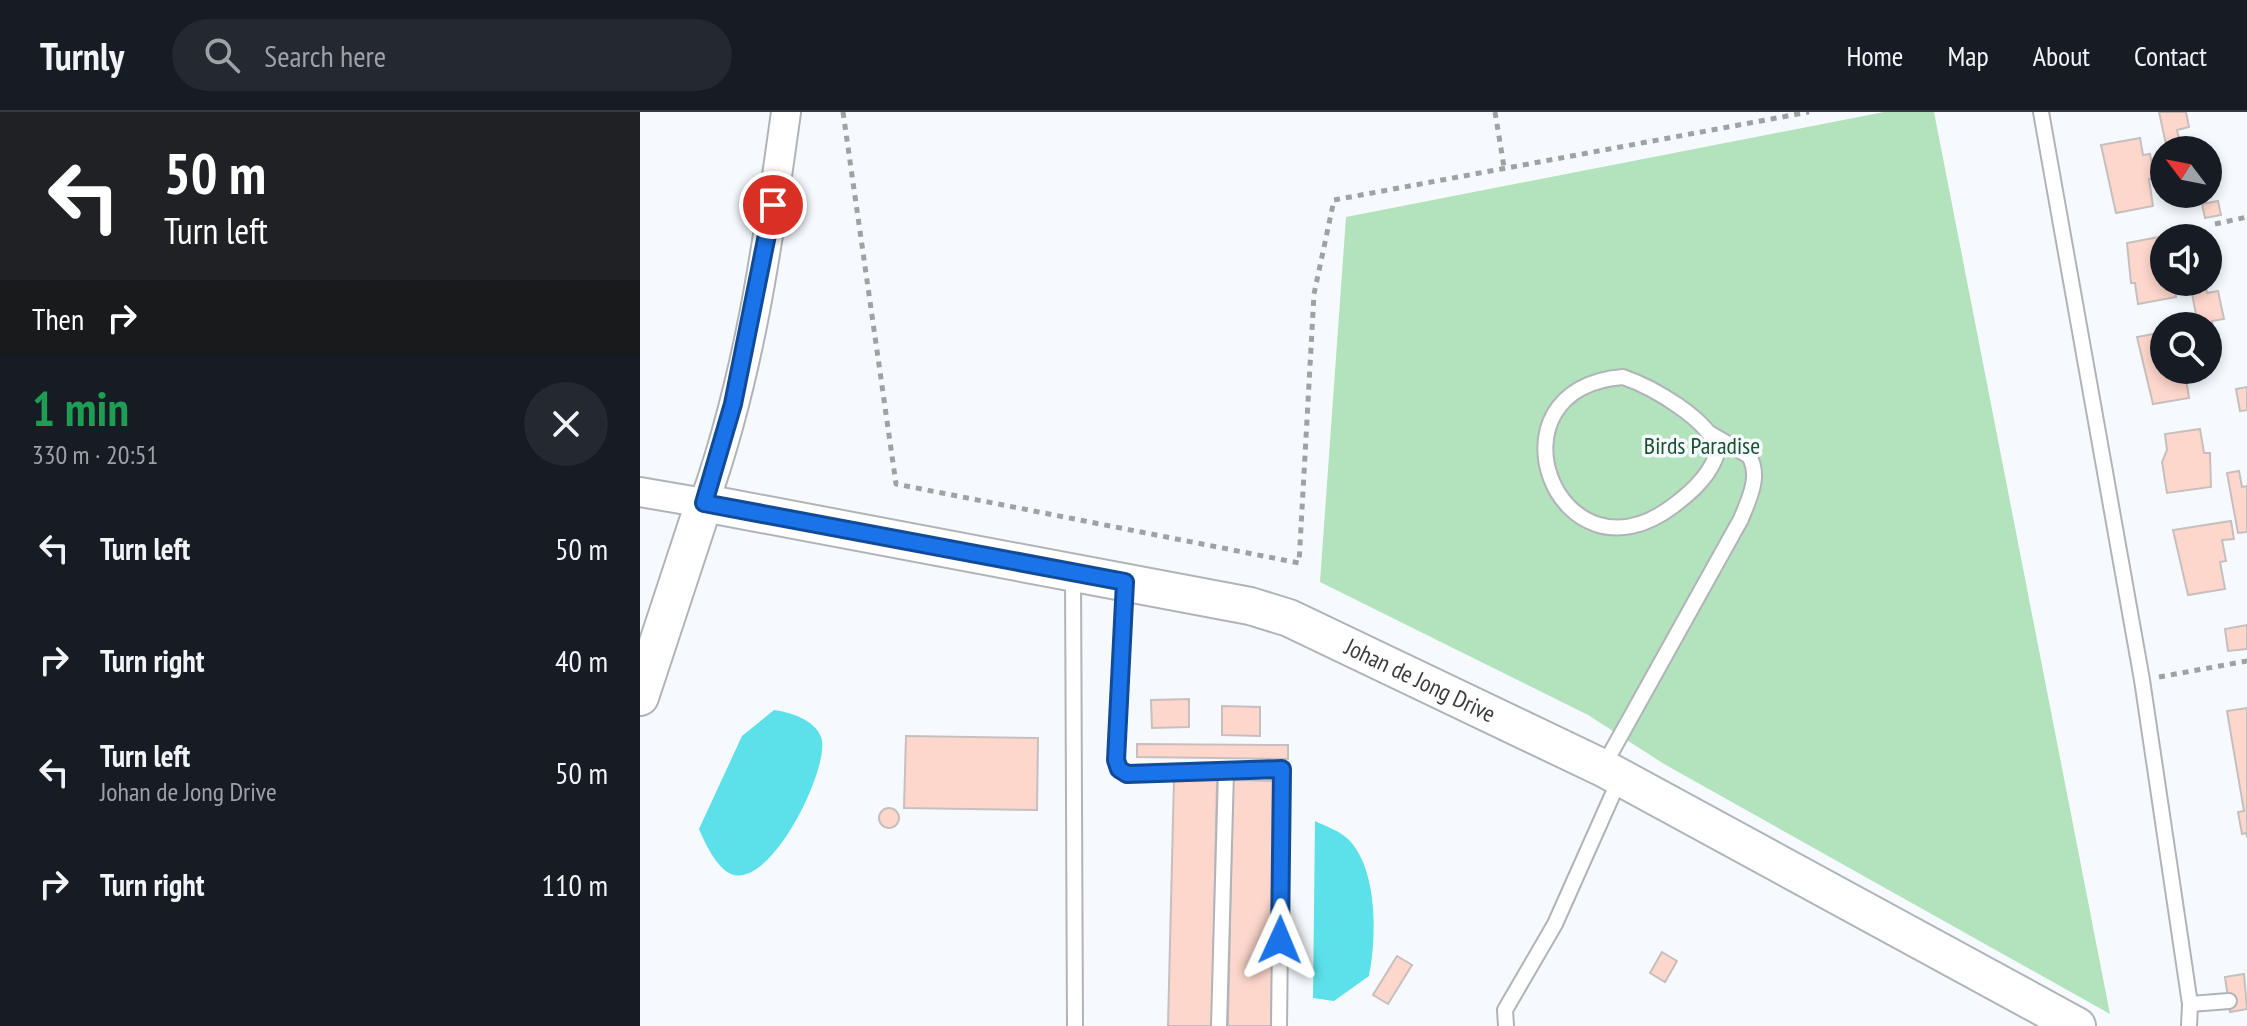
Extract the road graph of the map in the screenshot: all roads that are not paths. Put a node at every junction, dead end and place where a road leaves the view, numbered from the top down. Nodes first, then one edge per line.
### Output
1 (786, 112) edge
2 (2041, 112) edge
3 (1709, 433) junction
4 (640, 492) edge
5 (704, 503) junction
6 (1073, 572) junction
7 (1125, 582) junction
8 (640, 697) edge
9 (1226, 771) junction
10 (1612, 772) junction
11 (2229, 1001) dead end
12 (2190, 1004) junction
13 (1075, 1026) edge
14 (1219, 1026) edge
15 (1279, 1026) edge
16 (1506, 1026) edge
17 (2077, 1026) edge
18 (2189, 1026) edge

1 - 5 street
2 - 12 lane
3 - 3 lane
3 - 10 lane
4 - 5 street
5 - 6 street, Johan de Jong Drive
5 - 8 street
6 - 7 street, Johan de Jong Drive
6 - 13 lane
7 - 9 lane
7 - 10 street, Johan de Jong Drive
9 - 14 lane
9 - 15 lane
10 - 16 lane
10 - 17 street, Johan de Jong Drive
11 - 12 lane
12 - 18 lane

